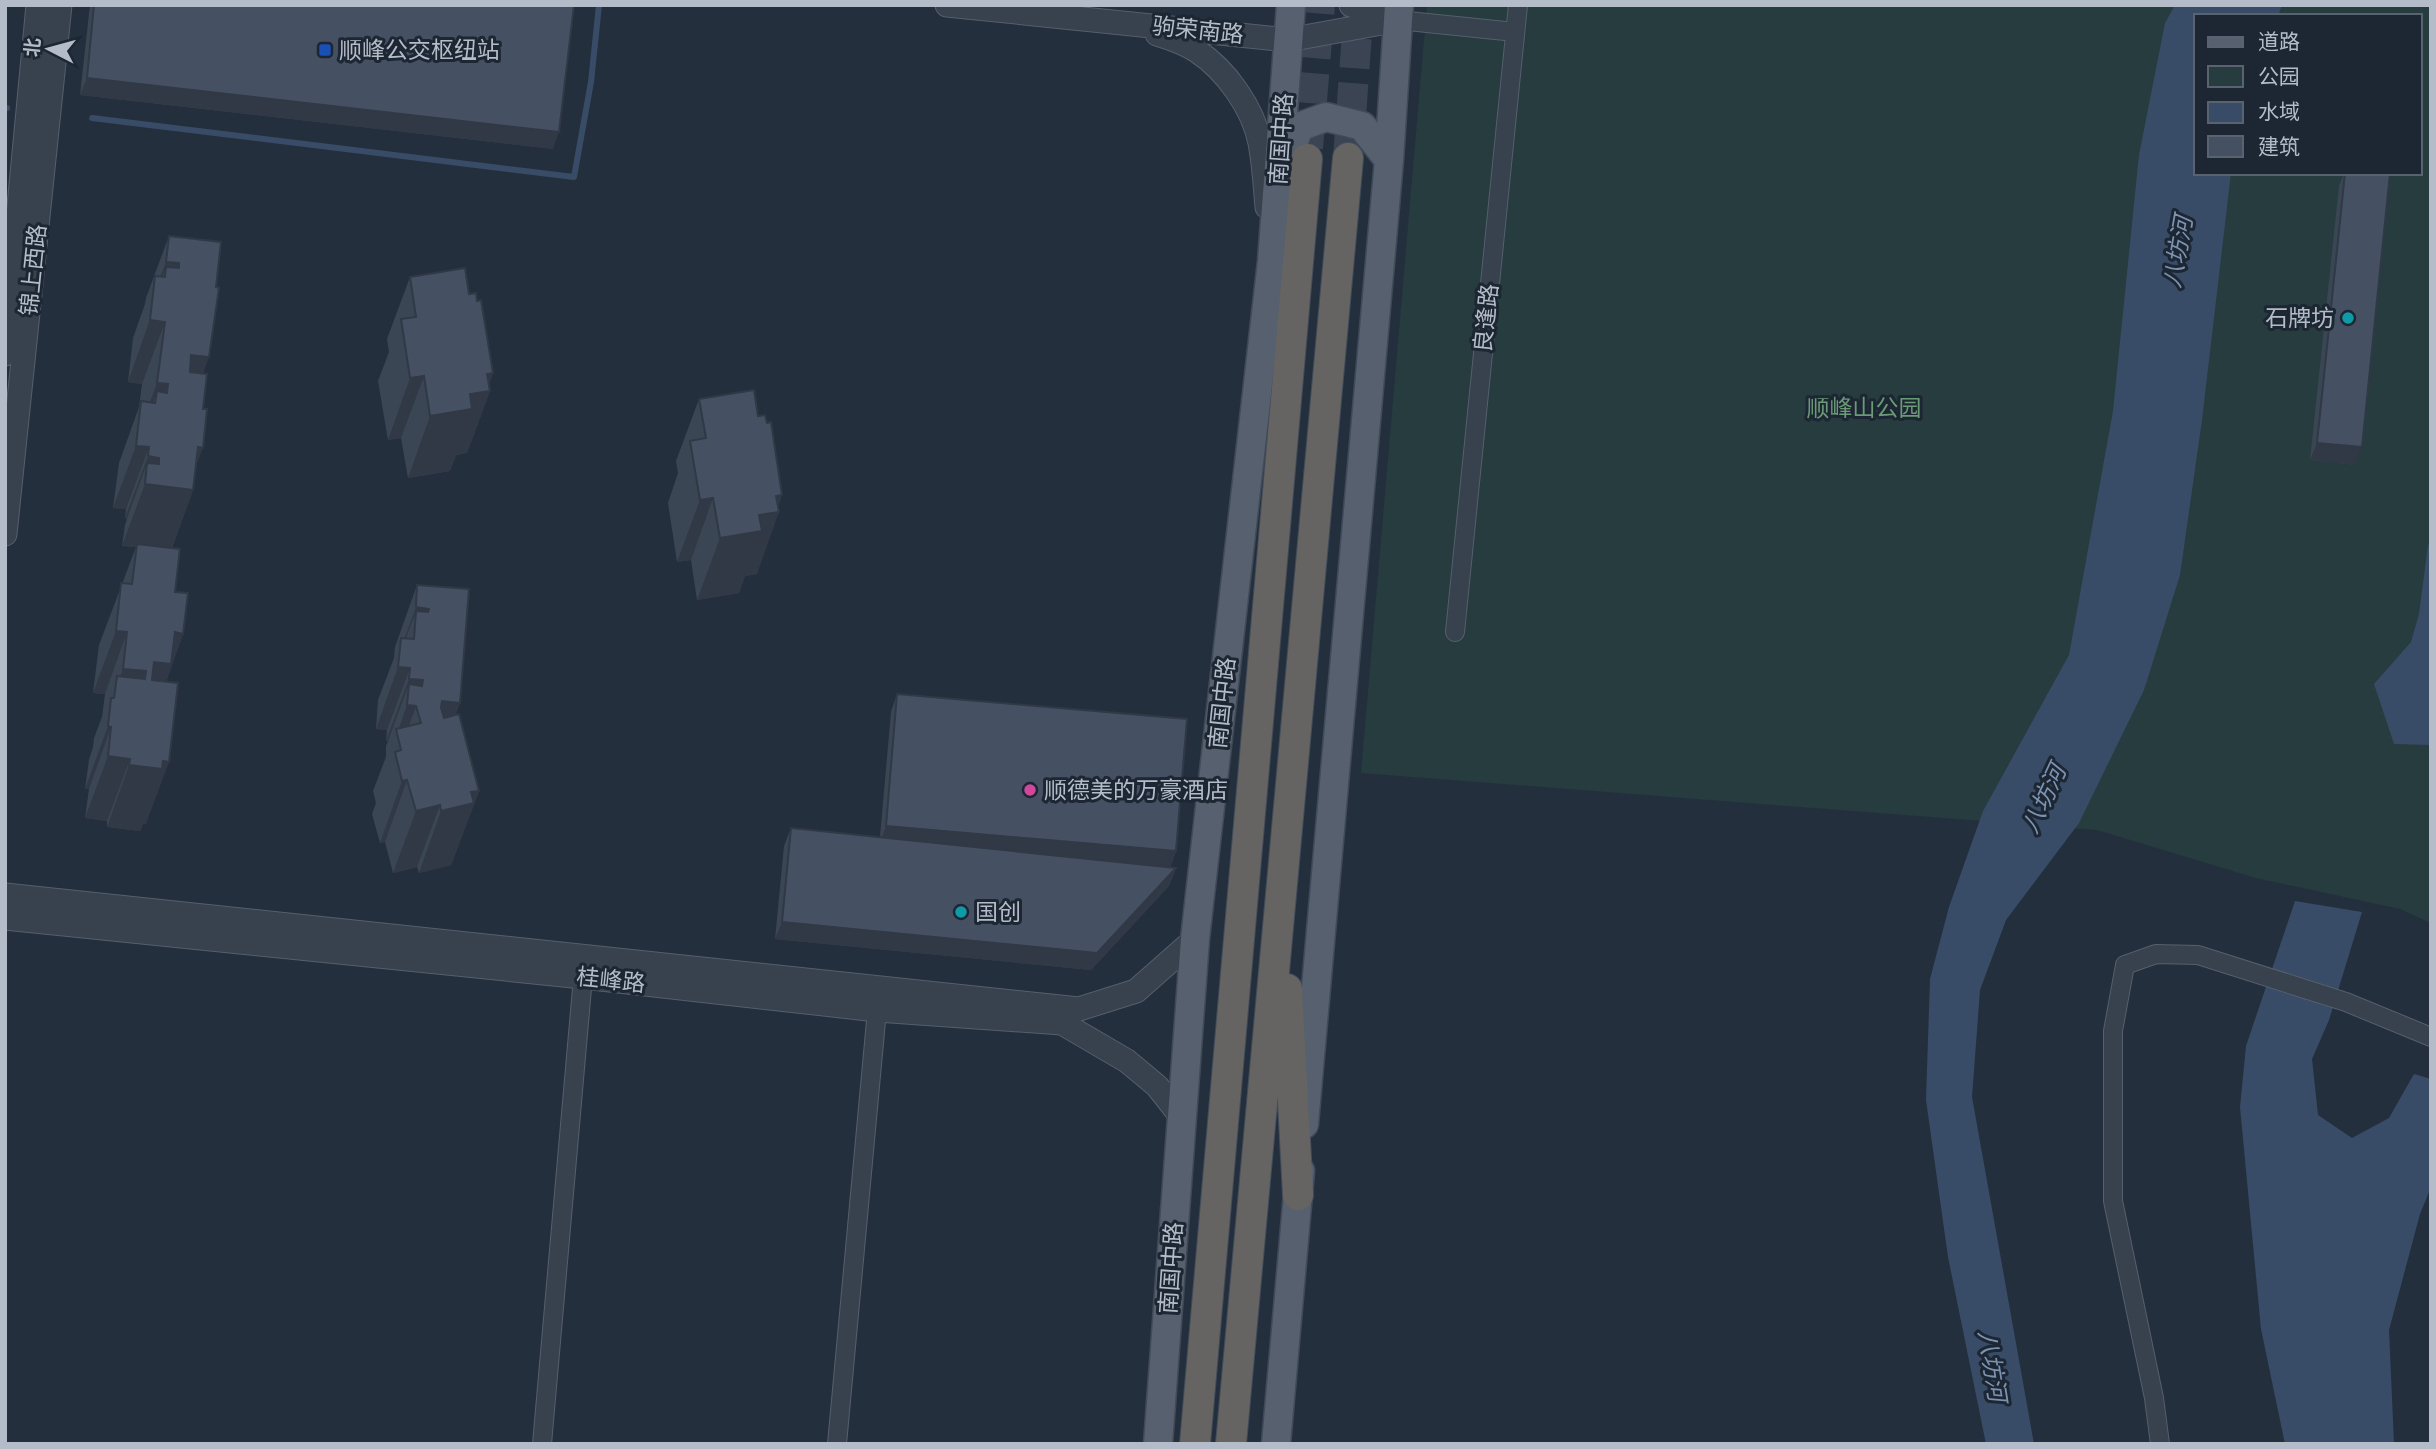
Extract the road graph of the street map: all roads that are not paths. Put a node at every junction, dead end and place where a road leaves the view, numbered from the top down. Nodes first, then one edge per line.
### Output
1 (38, 5) edge
2 (61, 5) edge
3 (947, 5) edge
4 (1291, 5) edge
5 (1351, 5) edge
6 (1518, 5) edge
7 (1399, 12) edge
8 (1103, 21) junction
9 (1515, 32) junction
10 (1288, 40) junction
11 (1348, 158) tunnel mouth
12 (1307, 159) tunnel mouth
13 (1389, 160) junction
14 (1277, 192) junction
15 (1272, 261) junction
16 (5, 354) edge
17 (5, 534) edge
18 (1455, 632) dead end
19 (1282, 881) junction
20 (5, 895) edge
21 (5, 918) edge
22 (1195, 939) junction
23 (583, 977) junction
24 (877, 1010) junction
25 (2431, 1037) edge
26 (1182, 1119) junction
27 (1298, 1195) junction
28 (542, 1444) edge
29 (837, 1444) edge
30 (1158, 1444) edge
31 (1195, 1444) edge
32 (1231, 1444) edge
33 (1276, 1444) edge
34 (2160, 1444) edge

1 - 16 street, 锦上西路
2 - 17 street, 锦上西路
3 - 8 street, 驹荣南路
4 - 10 main road, 南国中路
5 - 7 street
6 - 9 street, 良逢路
7 - 9 street
7 - 10 street, 驹荣南路
7 - 13 main road
8 - 10 street, 驹荣南路
8 - 15 street
9 - 18 street, 良逢路
10 - 14 main road, 南国中路
11 - 19 highway
12 - 31 highway, 南国中路
13 - 14 main road
13 - 27 main road
14 - 15 main road, 南国中路
15 - 22 main road, 南国中路
19 - 27 highway
19 - 32 highway
20 - 22 street
21 - 23 street, 桂峰路
22 - 26 main road, 南国中路
23 - 24 street, 桂峰路
23 - 28 street
24 - 26 street, 桂峰路
24 - 29 street
25 - 34 street
26 - 30 main road, 南国中路
27 - 33 main road

